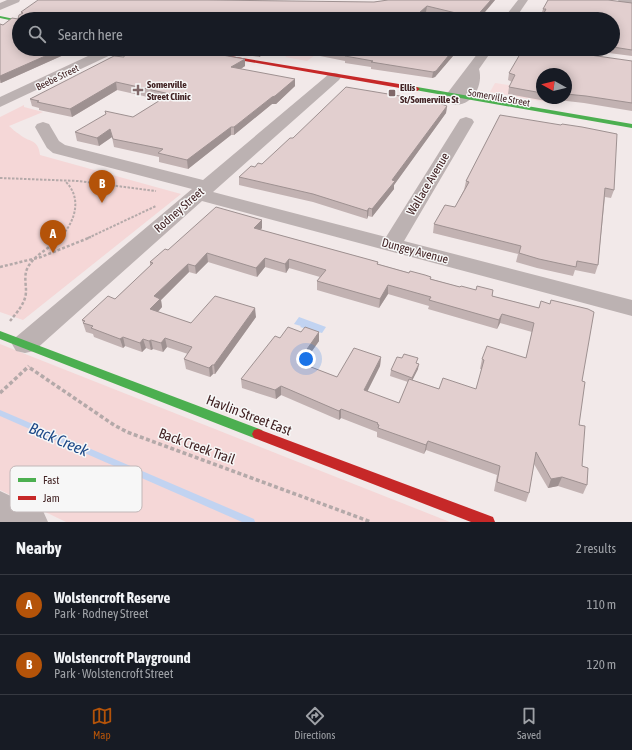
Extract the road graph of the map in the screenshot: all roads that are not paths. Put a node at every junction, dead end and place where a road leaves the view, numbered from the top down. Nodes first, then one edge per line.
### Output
1 (15, 0) edge
2 (523, 0) edge
3 (623, 0) edge
4 (632, 1) edge
5 (0, 7) edge
6 (514, 12) edge
7 (0, 17) edge
8 (12, 20) edge
9 (99, 56) edge
10 (218, 56) edge
11 (483, 56) edge
12 (334, 77) junction
13 (458, 97) junction
14 (0, 104) edge
15 (466, 122) dead end
16 (632, 126) edge
17 (43, 127) dead end
18 (632, 132) edge
19 (202, 191) junction
20 (391, 245) junction
21 (632, 308) edge
22 (0, 334) edge
23 (24, 344) junction
24 (0, 506) edge
25 (10, 511) edge
26 (12, 512) edge
27 (32, 522) edge
28 (488, 522) edge

1 - 5 street
2 - 6 street
3 - 4 street
7 - 8 street
9 - 14 street, Beebe Street
10 - 12 street, Somerville Street
11 - 13 street
12 - 13 street, Somerville Street
12 - 19 street, Rodney Street
13 - 16 street, Somerville Street
13 - 18 street, Somerville Street
15 - 20 street, Wallace Avenue
17 - 19 street, Dungey Avenue
19 - 20 street, Dungey Avenue
19 - 23 street, Rodney Street
20 - 21 street, Dungey Avenue
22 - 23 street, Havlin Street East
23 - 28 street, Havlin Street East
24 - 25 street
26 - 27 street

